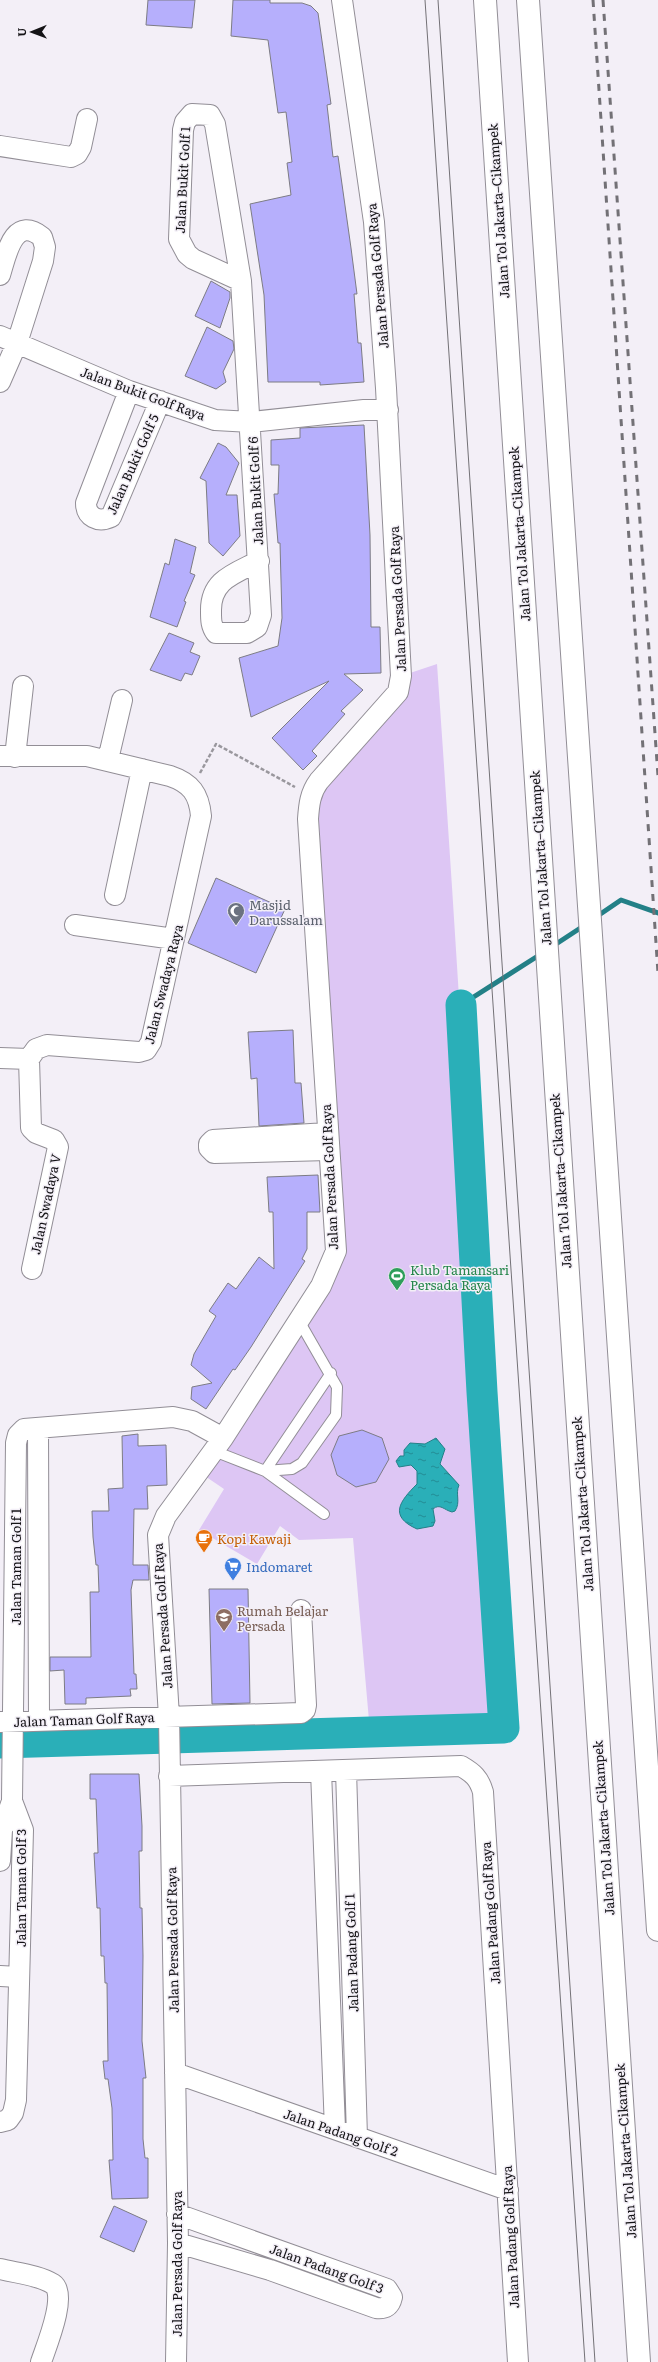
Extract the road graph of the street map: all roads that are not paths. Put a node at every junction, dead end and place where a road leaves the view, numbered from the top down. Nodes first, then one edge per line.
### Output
1 (342, 0) edge
2 (485, 0) edge
3 (528, 0) edge
4 (87, 119) dead end
5 (0, 146) edge
6 (0, 275) edge
7 (241, 281) junction
8 (8, 340) edge
9 (0, 382) edge
10 (129, 391) junction
11 (160, 401) junction
12 (388, 410) junction
13 (251, 422) junction
14 (259, 561) dead end
15 (23, 686) dead end
16 (122, 700) dead end
17 (8, 757) edge
18 (106, 759) junction
19 (142, 768) junction
20 (115, 895) dead end
21 (75, 925) dead end
22 (174, 939) junction
23 (0, 1058) edge
24 (29, 1059) junction
25 (32, 1269) dead end
26 (298, 1320) junction
27 (331, 1373) junction
28 (38, 1428) junction
29 (218, 1445) junction
30 (265, 1471) junction
31 (324, 1514) dead end
32 (301, 1610) dead end
33 (39, 1720) junction
34 (169, 1721) junction
35 (10, 1726) edge
36 (169, 1767) junction
37 (346, 1770) junction
38 (321, 1771) junction
39 (12, 1801) junction
40 (1, 1830) edge
41 (23, 1830) junction
42 (0, 1861) edge
43 (0, 1865) edge
44 (22, 1865) junction
45 (658, 1930) edge
46 (9, 1976) edge
47 (175, 2073) junction
48 (0, 2122) edge
49 (335, 2129) junction
50 (356, 2137) junction
51 (508, 2190) junction
52 (177, 2214) junction
53 (178, 2243) junction
54 (0, 2269) edge
55 (41, 2362) edge
56 (176, 2362) edge
57 (518, 2362) edge
58 (639, 2362) edge

1 - 12 street, Jalan Persada Golf Raya
2 - 58 highway, Jalan Tol Jakarta–Cikampek
3 - 45 highway
4 - 5 street
6 - 8 street
7 - 7 street, Jalan Bukit Golf 1
7 - 13 street, Jalan Bukit Golf 1
8 - 9 street
8 - 10 street, Jalan Bukit Golf Raya
10 - 11 street, Jalan Bukit Golf Raya
10 - 11 street, Jalan Bukit Golf 5
11 - 13 street, Jalan Bukit Golf Raya
12 - 13 street, Jalan Bukit Golf Raya
12 - 26 street, Jalan Persada Golf Raya
13 - 14 street, Jalan Bukit Golf 6
15 - 17 street
16 - 18 street
17 - 18 street
18 - 19 street
19 - 20 street
19 - 22 street, Jalan Swadaya Raya
21 - 22 street
22 - 24 street, Jalan Swadaya Raya
23 - 24 street
24 - 25 street, Jalan Swadaya V
26 - 27 lane
26 - 29 street, Jalan Persada Golf Raya
27 - 30 lane
27 - 30 lane
28 - 29 street, Jalan Taman Golf 1
28 - 33 street, Jalan Taman Golf 1
28 - 35 street, Jalan Taman Golf 1
29 - 30 lane
29 - 34 street, Jalan Persada Golf Raya
30 - 31 lane
32 - 34 street, Jalan Taman Golf Raya
33 - 34 street, Jalan Taman Golf Raya
33 - 35 street, Jalan Taman Golf Raya
34 - 36 street, Jalan Persada Golf Raya
35 - 39 street, Jalan Taman Golf 3
36 - 38 street, Jalan Padang Golf Raya
36 - 47 street, Jalan Persada Golf Raya
37 - 38 street, Jalan Padang Golf Raya
37 - 50 street, Jalan Padang Golf 1
37 - 51 street, Jalan Padang Golf Raya
38 - 49 street, Jalan Padang Golf 1
39 - 40 street, Jalan Taman Golf 3
39 - 41 street, Jalan Taman Golf 3
40 - 41 street
40 - 42 street, Jalan Taman Golf 3
41 - 44 street, Jalan Taman Golf 3
43 - 44 street
44 - 46 street, Jalan Taman Golf 3
46 - 48 street, Jalan Taman Golf 3
47 - 49 street, Jalan Padang Golf 2
47 - 52 street, Jalan Persada Golf Raya
49 - 50 street, Jalan Padang Golf 2
50 - 51 street, Jalan Padang Golf 2
51 - 57 street, Jalan Padang Golf Raya
52 - 53 street, Jalan Persada Golf Raya
52 - 53 street, Jalan Padang Golf 3
53 - 56 street, Jalan Persada Golf Raya
54 - 55 street

